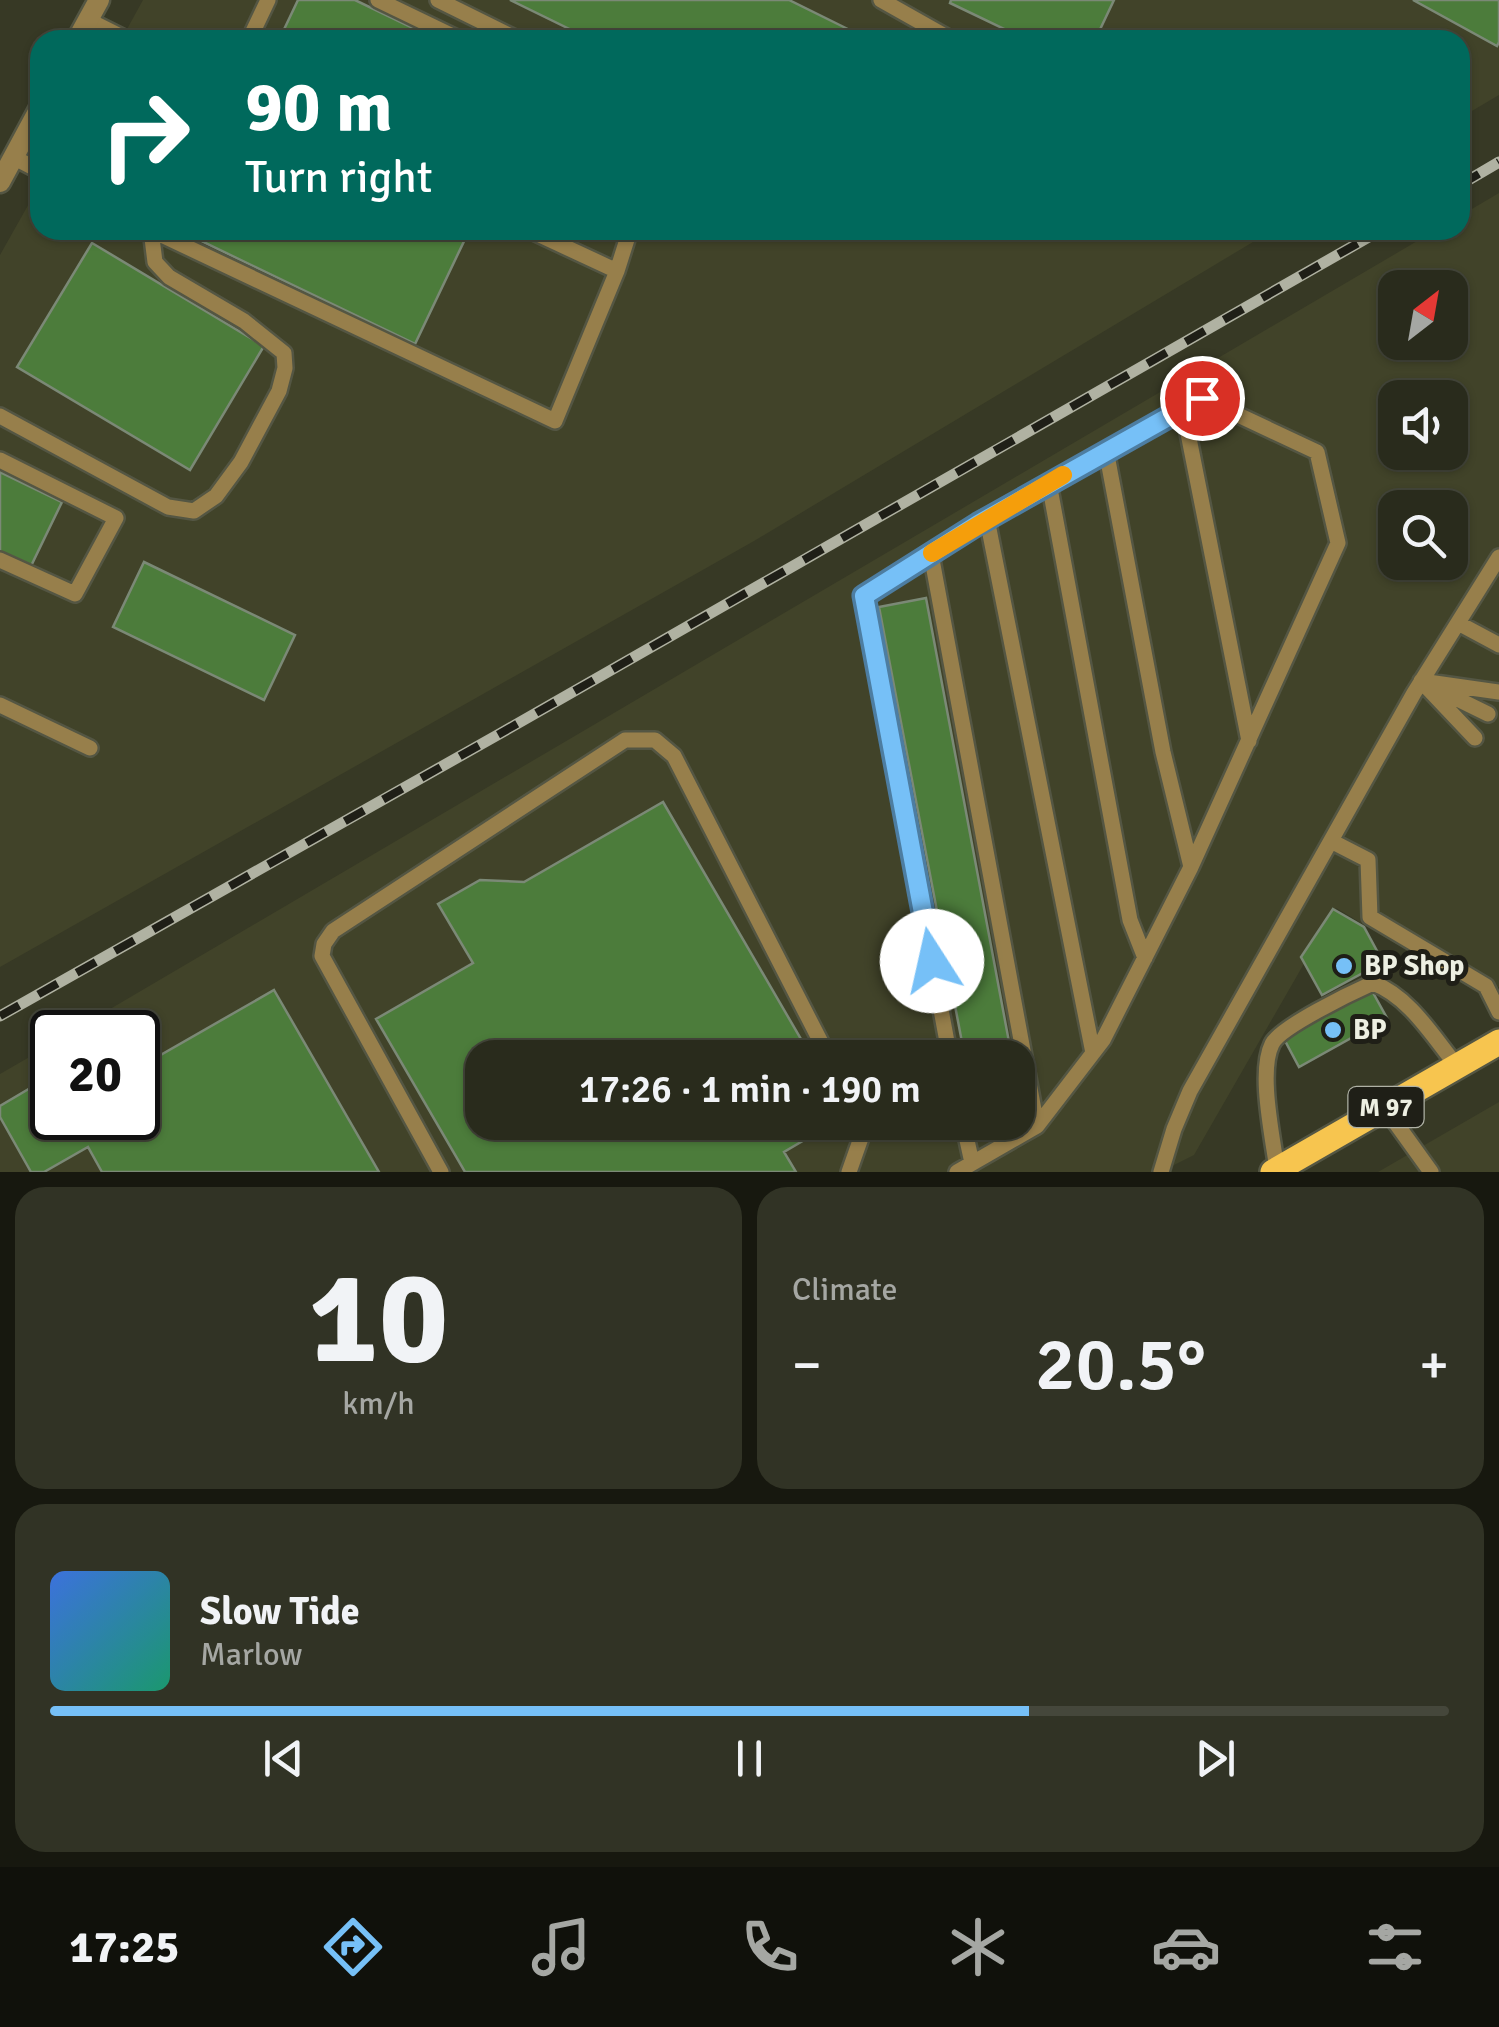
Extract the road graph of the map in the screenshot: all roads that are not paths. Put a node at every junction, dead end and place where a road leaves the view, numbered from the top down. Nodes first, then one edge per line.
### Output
1 (99, 0) edge
2 (268, 0) edge
3 (378, 0) edge
4 (438, 0) edge
5 (881, 0) edge
6 (88, 20) junction
7 (82, 30) edge
8 (108, 30) edge
9 (254, 30) edge
10 (440, 30) edge
11 (499, 30) edge
12 (934, 30) edge
13 (30, 127) edge
14 (14, 157) junction
15 (30, 166) edge
16 (0, 182) edge
17 (153, 240) edge
18 (172, 240) edge
19 (551, 240) edge
20 (627, 240) edge
21 (617, 271) junction
22 (1183, 408) junction
23 (0, 416) edge
24 (1106, 450) junction
25 (0, 460) edge
26 (1049, 483) junction
27 (987, 519) junction
28 (931, 554) junction
29 (1499, 557) edge
30 (0, 560) edge
31 (1458, 623) junction
32 (1499, 646) edge
33 (1421, 682) junction
34 (1499, 692) edge
35 (0, 705) edge
36 (1488, 714) dead end
37 (1474, 738) dead end
38 (1249, 741) junction
39 (90, 748) dead end
40 (1330, 841) junction
41 (1191, 867) junction
42 (1145, 958) junction
43 (1499, 1012) edge
44 (820, 1040) edge
45 (947, 1040) edge
46 (1499, 1042) edge
47 (1093, 1053) junction
48 (1457, 1066) junction
49 (1384, 1108) junction
50 (1037, 1126) junction
51 (860, 1140) edge
52 (967, 1140) edge
53 (972, 1163) junction
54 (1275, 1171) edge
55 (441, 1172) edge
56 (849, 1172) edge
57 (956, 1172) edge
58 (1161, 1172) edge
59 (1431, 1172) edge

1 - 6 street
2 - 9 lane
3 - 10 lane
4 - 11 lane
5 - 12 lane
6 - 7 street
6 - 8 lane
13 - 14 street
14 - 15 lane
14 - 16 street
17 - 23 lane
18 - 21 lane
19 - 21 lane
20 - 21 lane
22 - 24 lane
22 - 38 lane
22 - 38 lane
24 - 26 lane
24 - 41 lane
25 - 30 lane
26 - 27 lane
26 - 42 lane
27 - 28 lane
27 - 47 lane
28 - 45 lane
28 - 50 lane
29 - 31 lane
31 - 32 lane
31 - 33 lane
33 - 34 lane
33 - 36 lane
33 - 37 lane
33 - 40 lane
35 - 39 lane
38 - 41 lane
40 - 43 lane
40 - 58 lane
41 - 42 lane
42 - 47 lane
44 - 55 lane
46 - 48 main road, M 97
47 - 50 lane
48 - 49 main road, M 97
48 - 54 lane
49 - 54 main road, M 97
49 - 59 lane
50 - 53 lane
51 - 56 lane
52 - 53 lane
53 - 57 lane

